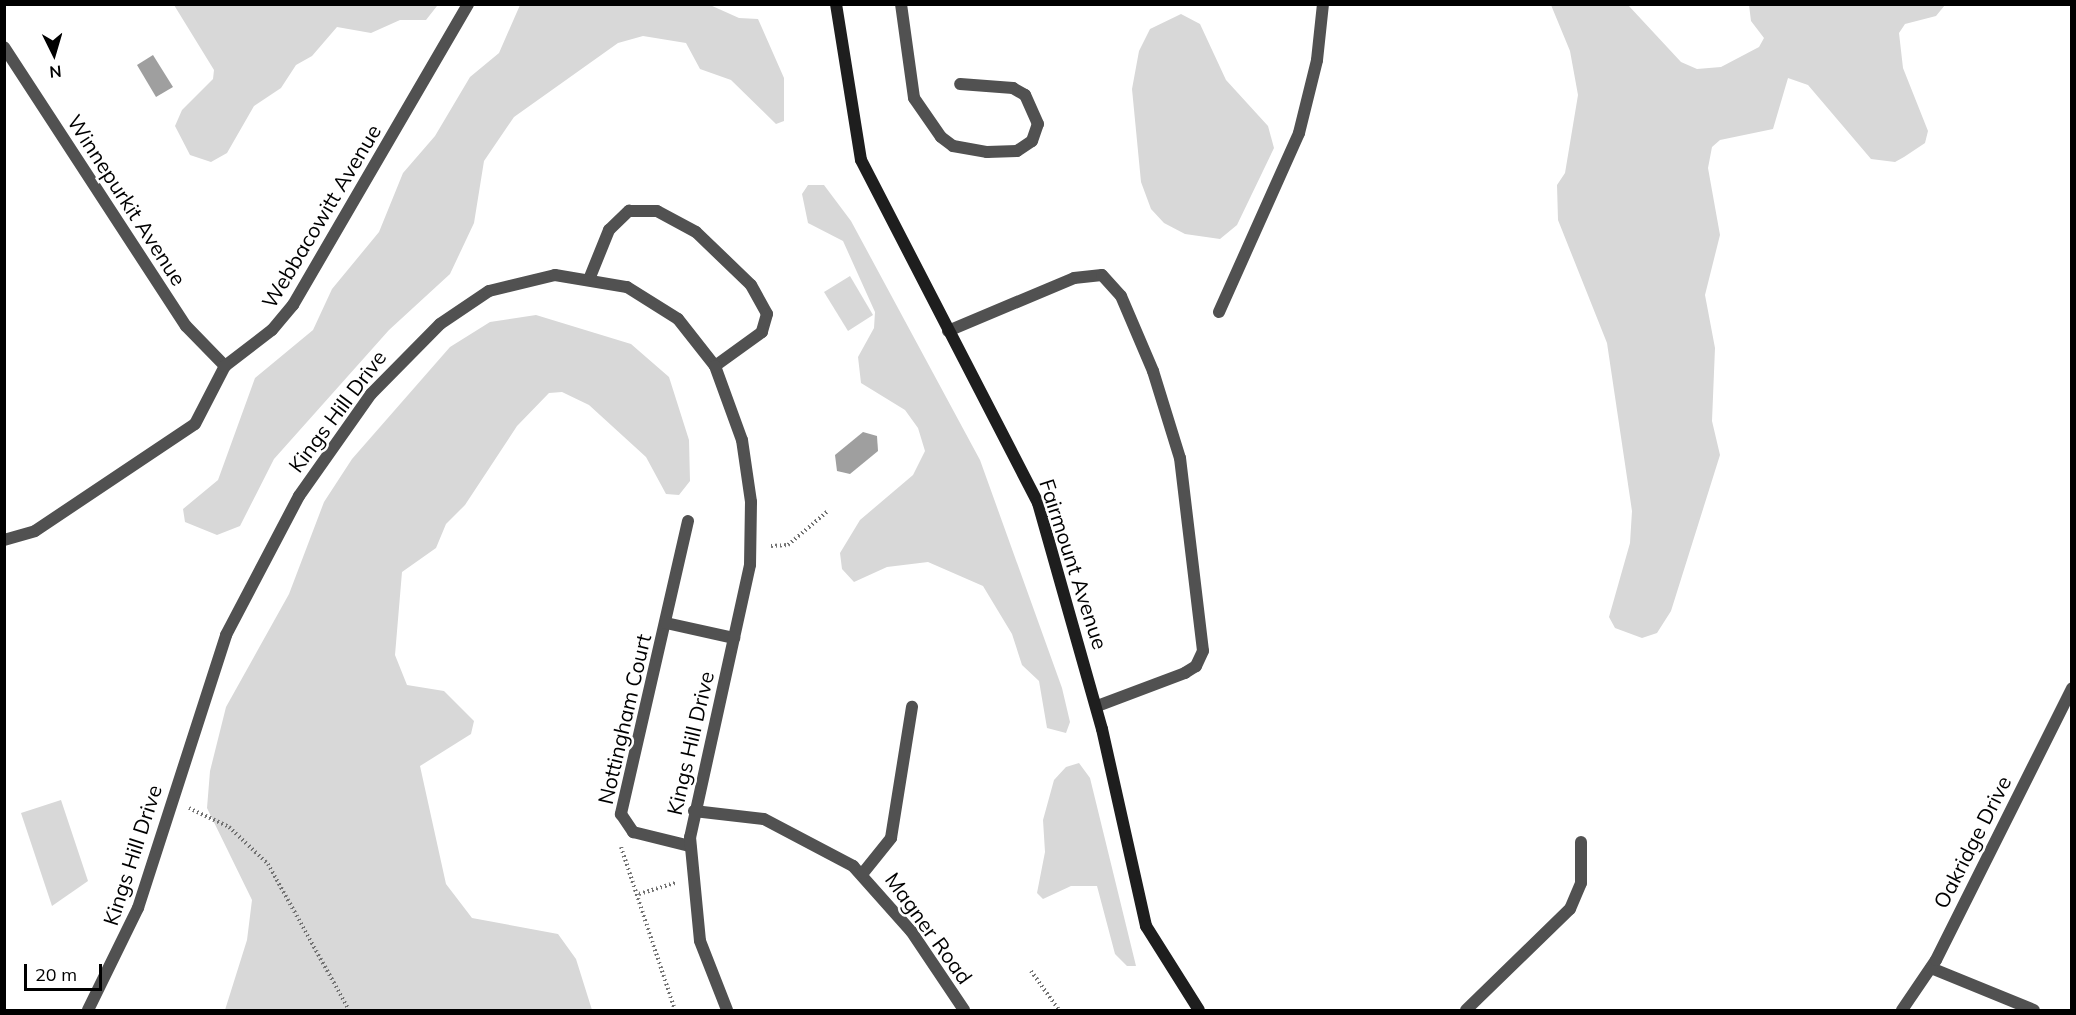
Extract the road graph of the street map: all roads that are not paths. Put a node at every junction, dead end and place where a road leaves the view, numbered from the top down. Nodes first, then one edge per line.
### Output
1 (468, 4) edge
2 (836, 4) edge
3 (901, 4) edge
4 (1323, 4) edge
5 (4, 47) edge
6 (960, 84) dead end
7 (590, 277) junction
8 (1219, 312) dead end
9 (948, 331) junction
10 (225, 366) junction
11 (715, 366) junction
12 (688, 521) dead end
13 (4, 540) edge
14 (666, 623) junction
15 (734, 638) junction
16 (2072, 688) edge
17 (1097, 706) junction
18 (912, 707) dead end
19 (694, 811) junction
20 (1581, 842) dead end
21 (690, 846) junction
22 (863, 873) junction
23 (1931, 968) junction
24 (88, 1011) edge
25 (727, 1011) edge
26 (964, 1011) edge
27 (1199, 1011) edge
28 (1466, 1011) edge
29 (1902, 1011) edge
30 (2034, 1011) edge

1 - 10 street, Webbacowitt Avenue
2 - 9 street, Fairmount Avenue
3 - 6 street
4 - 8 street
5 - 10 street, Winnepurkit Avenue
7 - 11 street, Kings Hill Drive
7 - 11 street
7 - 24 street, Kings Hill Drive
9 - 17 street, Fairmount Avenue
9 - 17 street
10 - 13 street, Webbacowitt Avenue
11 - 15 street, Kings Hill Drive
12 - 14 street, Nottingham Court
14 - 15 street, Nottingham Court
14 - 21 street, Nottingham Court
15 - 19 street, Kings Hill Drive
16 - 23 street, Oakridge Drive
17 - 27 street, Fairmount Avenue
18 - 22 street
19 - 21 street, Kings Hill Drive
19 - 22 street, Magner Road
20 - 28 street
21 - 25 street, Kings Hill Drive
22 - 26 street, Magner Road
23 - 29 street, Oakridge Drive
23 - 30 street

